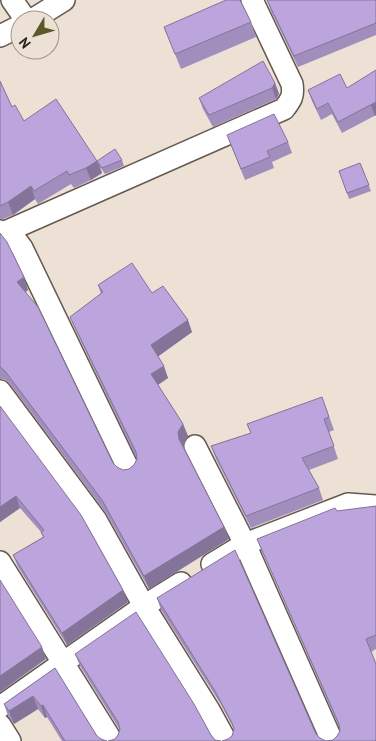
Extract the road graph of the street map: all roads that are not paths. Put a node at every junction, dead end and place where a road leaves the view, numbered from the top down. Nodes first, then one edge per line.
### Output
1 (64, 0) edge
2 (252, 0) edge
3 (48, 10) edge
4 (3, 232) edge
5 (0, 391) edge
6 (195, 446) dead end
7 (129, 470) edge
8 (376, 506) edge
9 (245, 544) junction
10 (0, 562) edge
11 (144, 606) junction
12 (64, 663) junction
13 (0, 707) edge
14 (0, 725) edge
15 (10, 741) edge
16 (112, 741) edge
17 (226, 741) edge
18 (332, 741) edge

1 - 3 street
2 - 4 street
4 - 7 street
5 - 11 street
6 - 9 street
8 - 9 street
9 - 11 street
9 - 18 street
10 - 12 street
11 - 12 street
11 - 17 street
12 - 13 street
12 - 16 street
14 - 15 street

